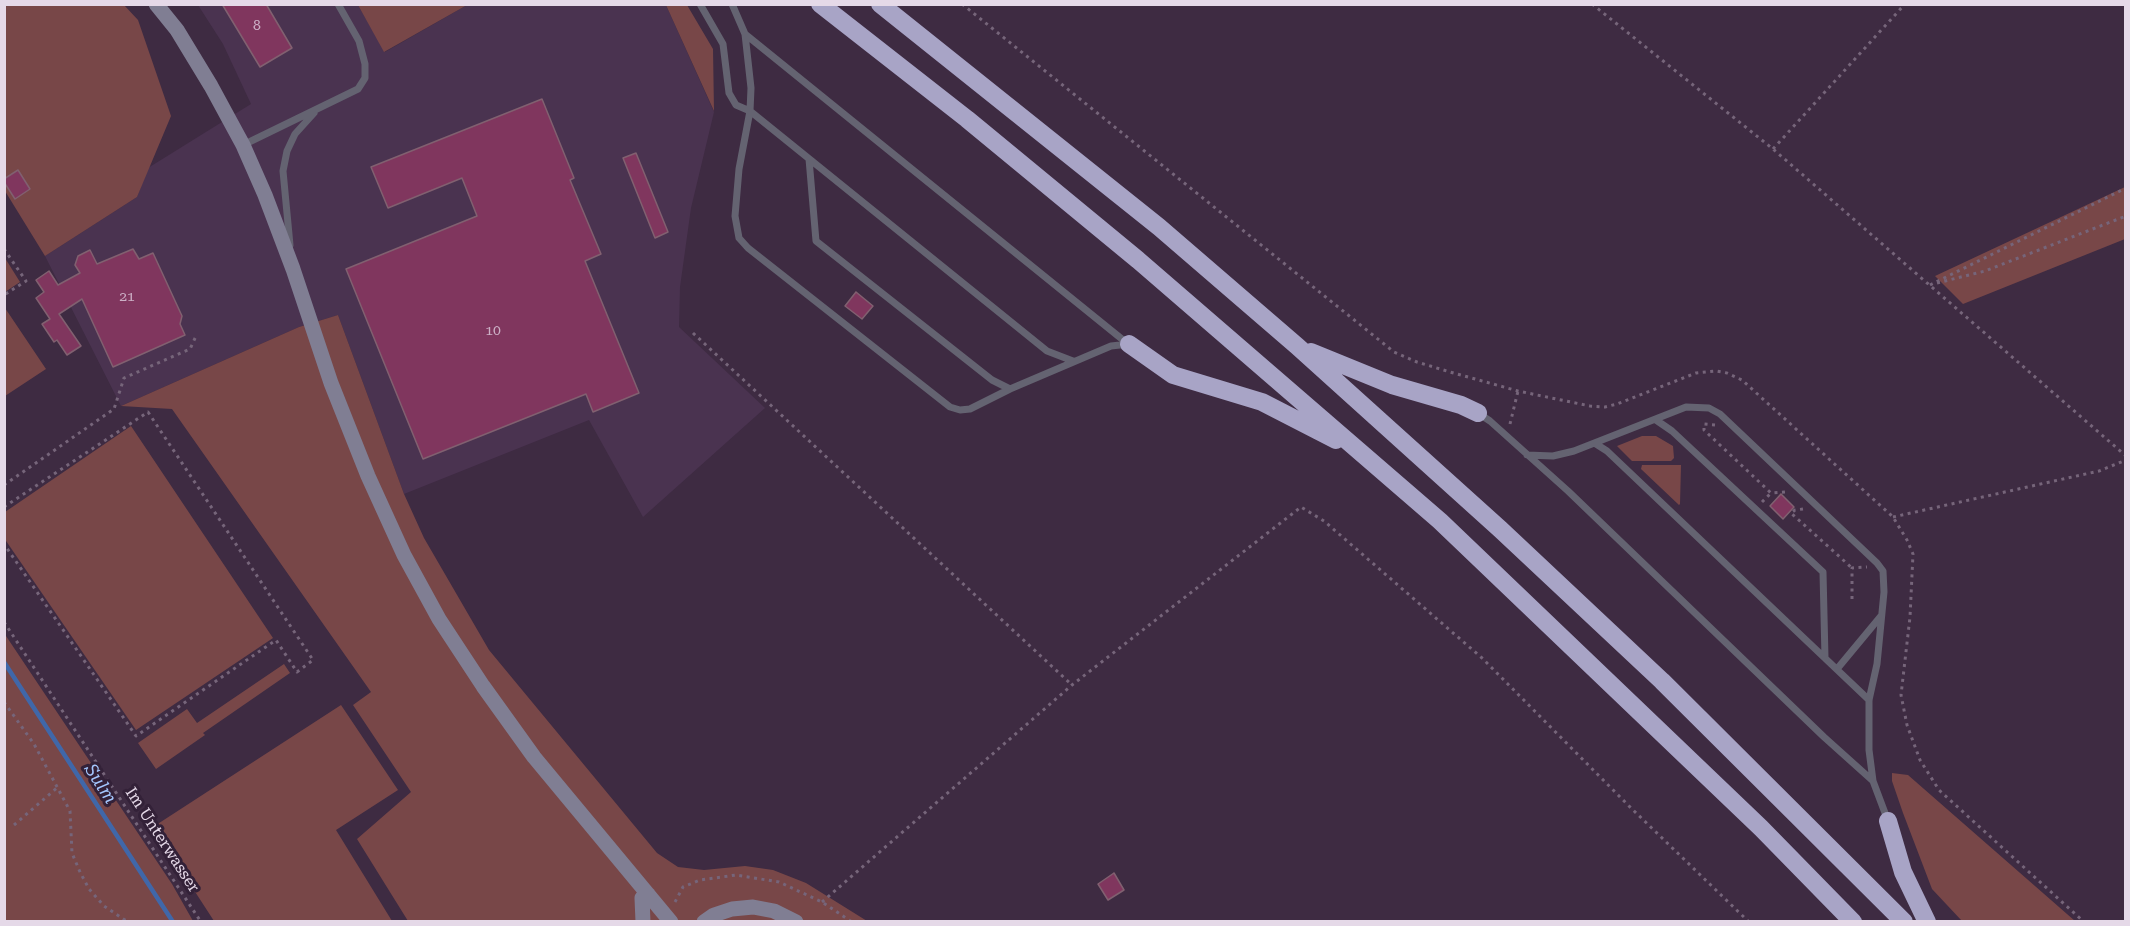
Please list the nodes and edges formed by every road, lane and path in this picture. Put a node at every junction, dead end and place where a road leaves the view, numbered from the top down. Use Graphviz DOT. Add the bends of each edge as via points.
graph roads {
  1 [pos="156,4"];
  2 [pos="338,4"];
  3 [pos="700,4"];
  4 [pos="732,4"];
  5 [pos="820,4"];
  6 [pos="880,4"];
  7 [pos="962,4"];
  8 [pos="1592,4"];
  9 [pos="1905,4"];
  10 [pos="745,34"];
  11 [pos="315,111"];
  12 [pos="750,111"];
  13 [pos="243,145"];
  14 [pos="1773,149"];
  15 [pos="809,159"];
  16 [pos="2126,188"];
  17 [pos="2126,216"];
  18 [pos="4,249"];
  19 [pos="293,269"];
  20 [pos="1930,285"];
  21 [pos="4,296"];
  22 [pos="693,333"];
  23 [pos="197,334"];
  24 [pos="1129,344"];
  25 [pos="1297,346"];
  26 [pos="1073,361"];
  27 [pos="1010,389"];
  28 [pos="1518,391"];
  29 [pos="1478,413"];
  30 [pos="1656,420"];
  31 [pos="1704,430"];
  32 [pos="1505,435"];
  33 [pos="1596,444"];
  34 [pos="1364,454"];
  35 [pos="1527,455"];
  36 [pos="2126,458"];
  37 [pos="4,485"];
  38 [pos="1791,498"];
  39 [pos="1798,504"];
  40 [pos="4,507"];
  41 [pos="1893,517"];
  42 [pos="4,544"];
  43 [pos="1879,566"];
  44 [pos="1852,568"];
  45 [pos="1852,599"];
  46 [pos="1881,616"];
  47 [pos="4,622"];
  48 [pos="1825,658"];
  49 [pos="1837,669"];
  50 [pos="1072,685"];
  51 [pos="1869,700"];
  52 [pos="4,702"];
  53 [pos="1873,781"];
  54 [pos="58,787"];
  55 [pos="1888,821"];
  56 [pos="14,825"];
  57 [pos="648,894"];
  58 [pos="822,902"];
  59 [pos="128,921"];
  60 [pos="201,921"];
  61 [pos="643,921"];
  62 [pos="671,921"];
  63 [pos="704,921"];
  64 [pos="796,921"];
  65 [pos="1749,921"];
  66 [pos="1852,921"];
  67 [pos="1904,921"];
  68 [pos="1927,921"];
  69 [pos="2084,921"];
  1 -- 13 [label="main road" via="212,86"];
  2 -- 11 [label="lane" via="358,41 365,78 358,89"];
  3 -- 12 [label="lane" via="723,45 729,93 736,105"];
  4 -- 10 [label="lane"];
  5 -- 34 [label="highway" via="967,118"];
  6 -- 25 [label="highway" via="1159,227"];
  7 -- 28 [label="path" via="1394,352"];
  8 -- 14 [label="path"];
  9 -- 14 [label="path"];
  10 -- 12 [label="lane"];
  10 -- 24 [label="lane"];
  11 -- 13 [label="lane"];
  11 -- 19 [label="lane" via="296,134 283,171"];
  12 -- 15 [label="lane"];
  12 -- 27 [label="lane" via="735,216 739,238 748,248 950,407 970,409"];
  13 -- 19 [label="main road"];
  14 -- 20 [label="path"];
  15 -- 26 [label="lane" via="1047,351"];
  15 -- 27 [label="lane" via="816,240 992,380"];
  16 -- 20 [label="path"];
  17 -- 20 [label="path" via="1985,271"];
  18 -- 21 [label="path" via="26,281"];
  19 -- 57 [label="main road" via="331,383 368,476 439,619 534,757"];
  20 -- 36 [label="path"];
  22 -- 50 [label="path"];
  23 -- 37 [label="path" via="190,349 124,378 114,410"];
  24 -- 26 [label="lane" via="1111,346"];
  24 -- 34 [label="highway" via="1173,375 1262,402"];
  25 -- 29 [label="highway" via="1392,385"];
  25 -- 67 [label="highway" via="1662,681"];
  26 -- 27 [label="lane"];
  28 -- 32 [label="path"];
  28 -- 41 [label="path" via="1605,407 1696,373 1727,373 1742,381"];
  29 -- 32 [label="lane"];
  30 -- 33 [label="lane"];
  30 -- 43 [label="lane" via="1686,407 1700,406 1720,414"];
  30 -- 48 [label="lane" via="1823,572"];
  31 -- 38 [label="path" via="1771,492 1785,492"];
  32 -- 35 [label="lane"];
  33 -- 35 [label="lane" via="1553,456"];
  33 -- 48 [label="lane"];
  34 -- 66 [label="highway" via="1440,521 1745,811"];
  35 -- 53 [label="lane"];
  36 -- 41 [label="path" via="2099,471"];
  39 -- 44 [label="path" via="1804,510 1791,513"];
  40 -- 42 [label="path" via="148,412 313,660 297,672 276,640 136,736"];
  41 -- 69 [label="path" via="1913,554 1901,695 1920,760 1939,790"];
  43 -- 44 [label="path"];
  43 -- 46 [label="lane" via="1884,578"];
  44 -- 45 [label="path"];
  46 -- 49 [label="lane"];
  46 -- 51 [label="lane"];
  47 -- 60 [label="path, Im Unterwasser"];
  48 -- 49 [label="lane"];
  49 -- 51 [label="lane"];
  50 -- 58 [label="path"];
  50 -- 65 [label="path" via="1301,507 1324,522 1482,658"];
  51 -- 53 [label="lane"];
  52 -- 54 [label="path"];
  53 -- 55 [label="lane"];
  54 -- 56 [label="path"];
  54 -- 59 [label="path" via="70,811 72,853 80,872 104,906"];
  55 -- 68 [label="highway" via="1904,872"];
  57 -- 61 [label="main road" via="642,898"];
  57 -- 62 [label="main road"];
  63 -- 64 [label="main road" via="732,909 753,908 774,910"];
}
